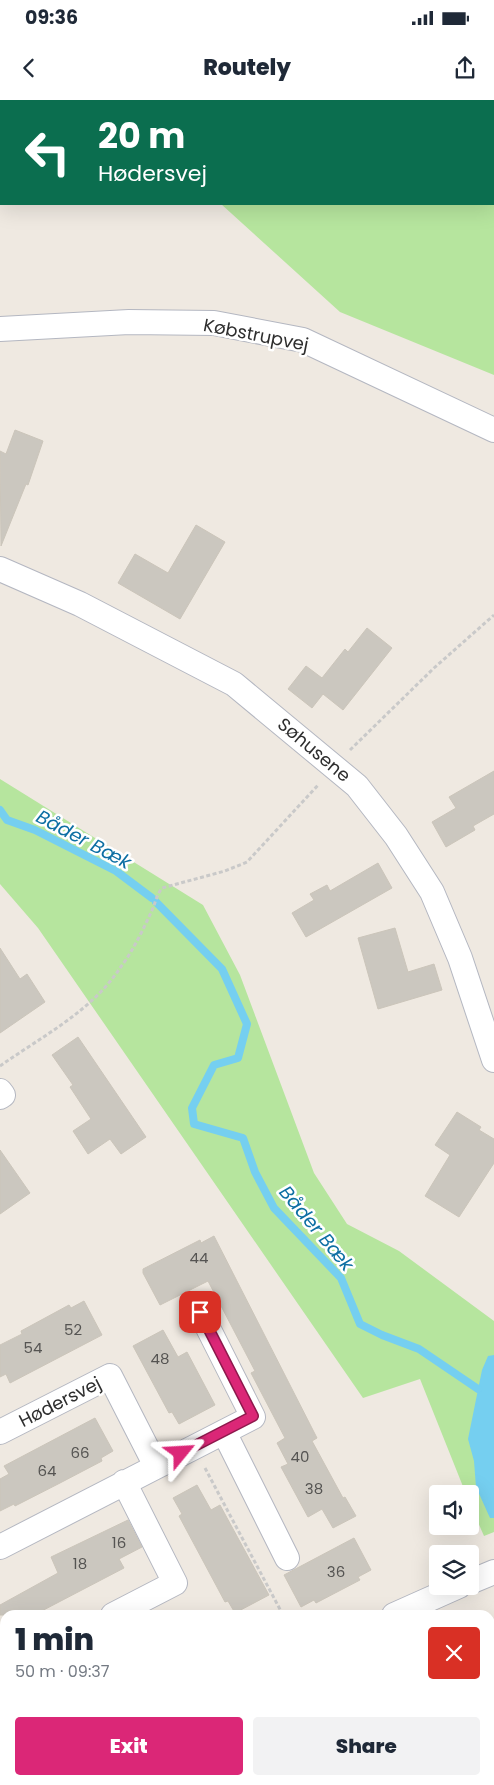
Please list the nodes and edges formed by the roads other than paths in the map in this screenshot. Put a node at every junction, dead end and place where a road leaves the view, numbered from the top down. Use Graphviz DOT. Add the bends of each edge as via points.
graph roads {
  1 [pos="0,329"];
  2 [pos="494,430"];
  3 [pos="0,569"];
  4 [pos="494,1060"];
  5 [pos="0,1091"];
  6 [pos="0,1097"];
  7 [pos="200,1312"];
  8 [pos="0,1432"];
  9 [pos="224,1432"];
  10 [pos="156,1466"];
  11 [pos="124,1482"];
  12 [pos="0,1547"];
  13 [pos="287,1558"];
  14 [pos="494,1572"];
  15 [pos="479,1578"];
  16 [pos="439,1595"];
  17 [pos="123,1610"];
  18 [pos="405,1610"];
  1 -- 2 [label="street, Købstrupvej" via="129,322 214,323 303,340"];
  3 -- 4 [label="street, Søhusene" via="80,604 234,684 357,786 396,836 432,892 460,958"];
  5 -- 6 [label="street" via="3,1095"];
  7 -- 9 [label="street" via="253,1416"];
  8 -- 10 [label="street, Hødersvej" via="110,1376"];
  9 -- 10 [label="street"];
  9 -- 13 [label="street"];
  10 -- 11 [label="street"];
  11 -- 12 [label="street"];
  11 -- 17 [label="street" via="175,1583"];
  14 -- 15 [label="street"];
  16 -- 18 [label="street"];
}
